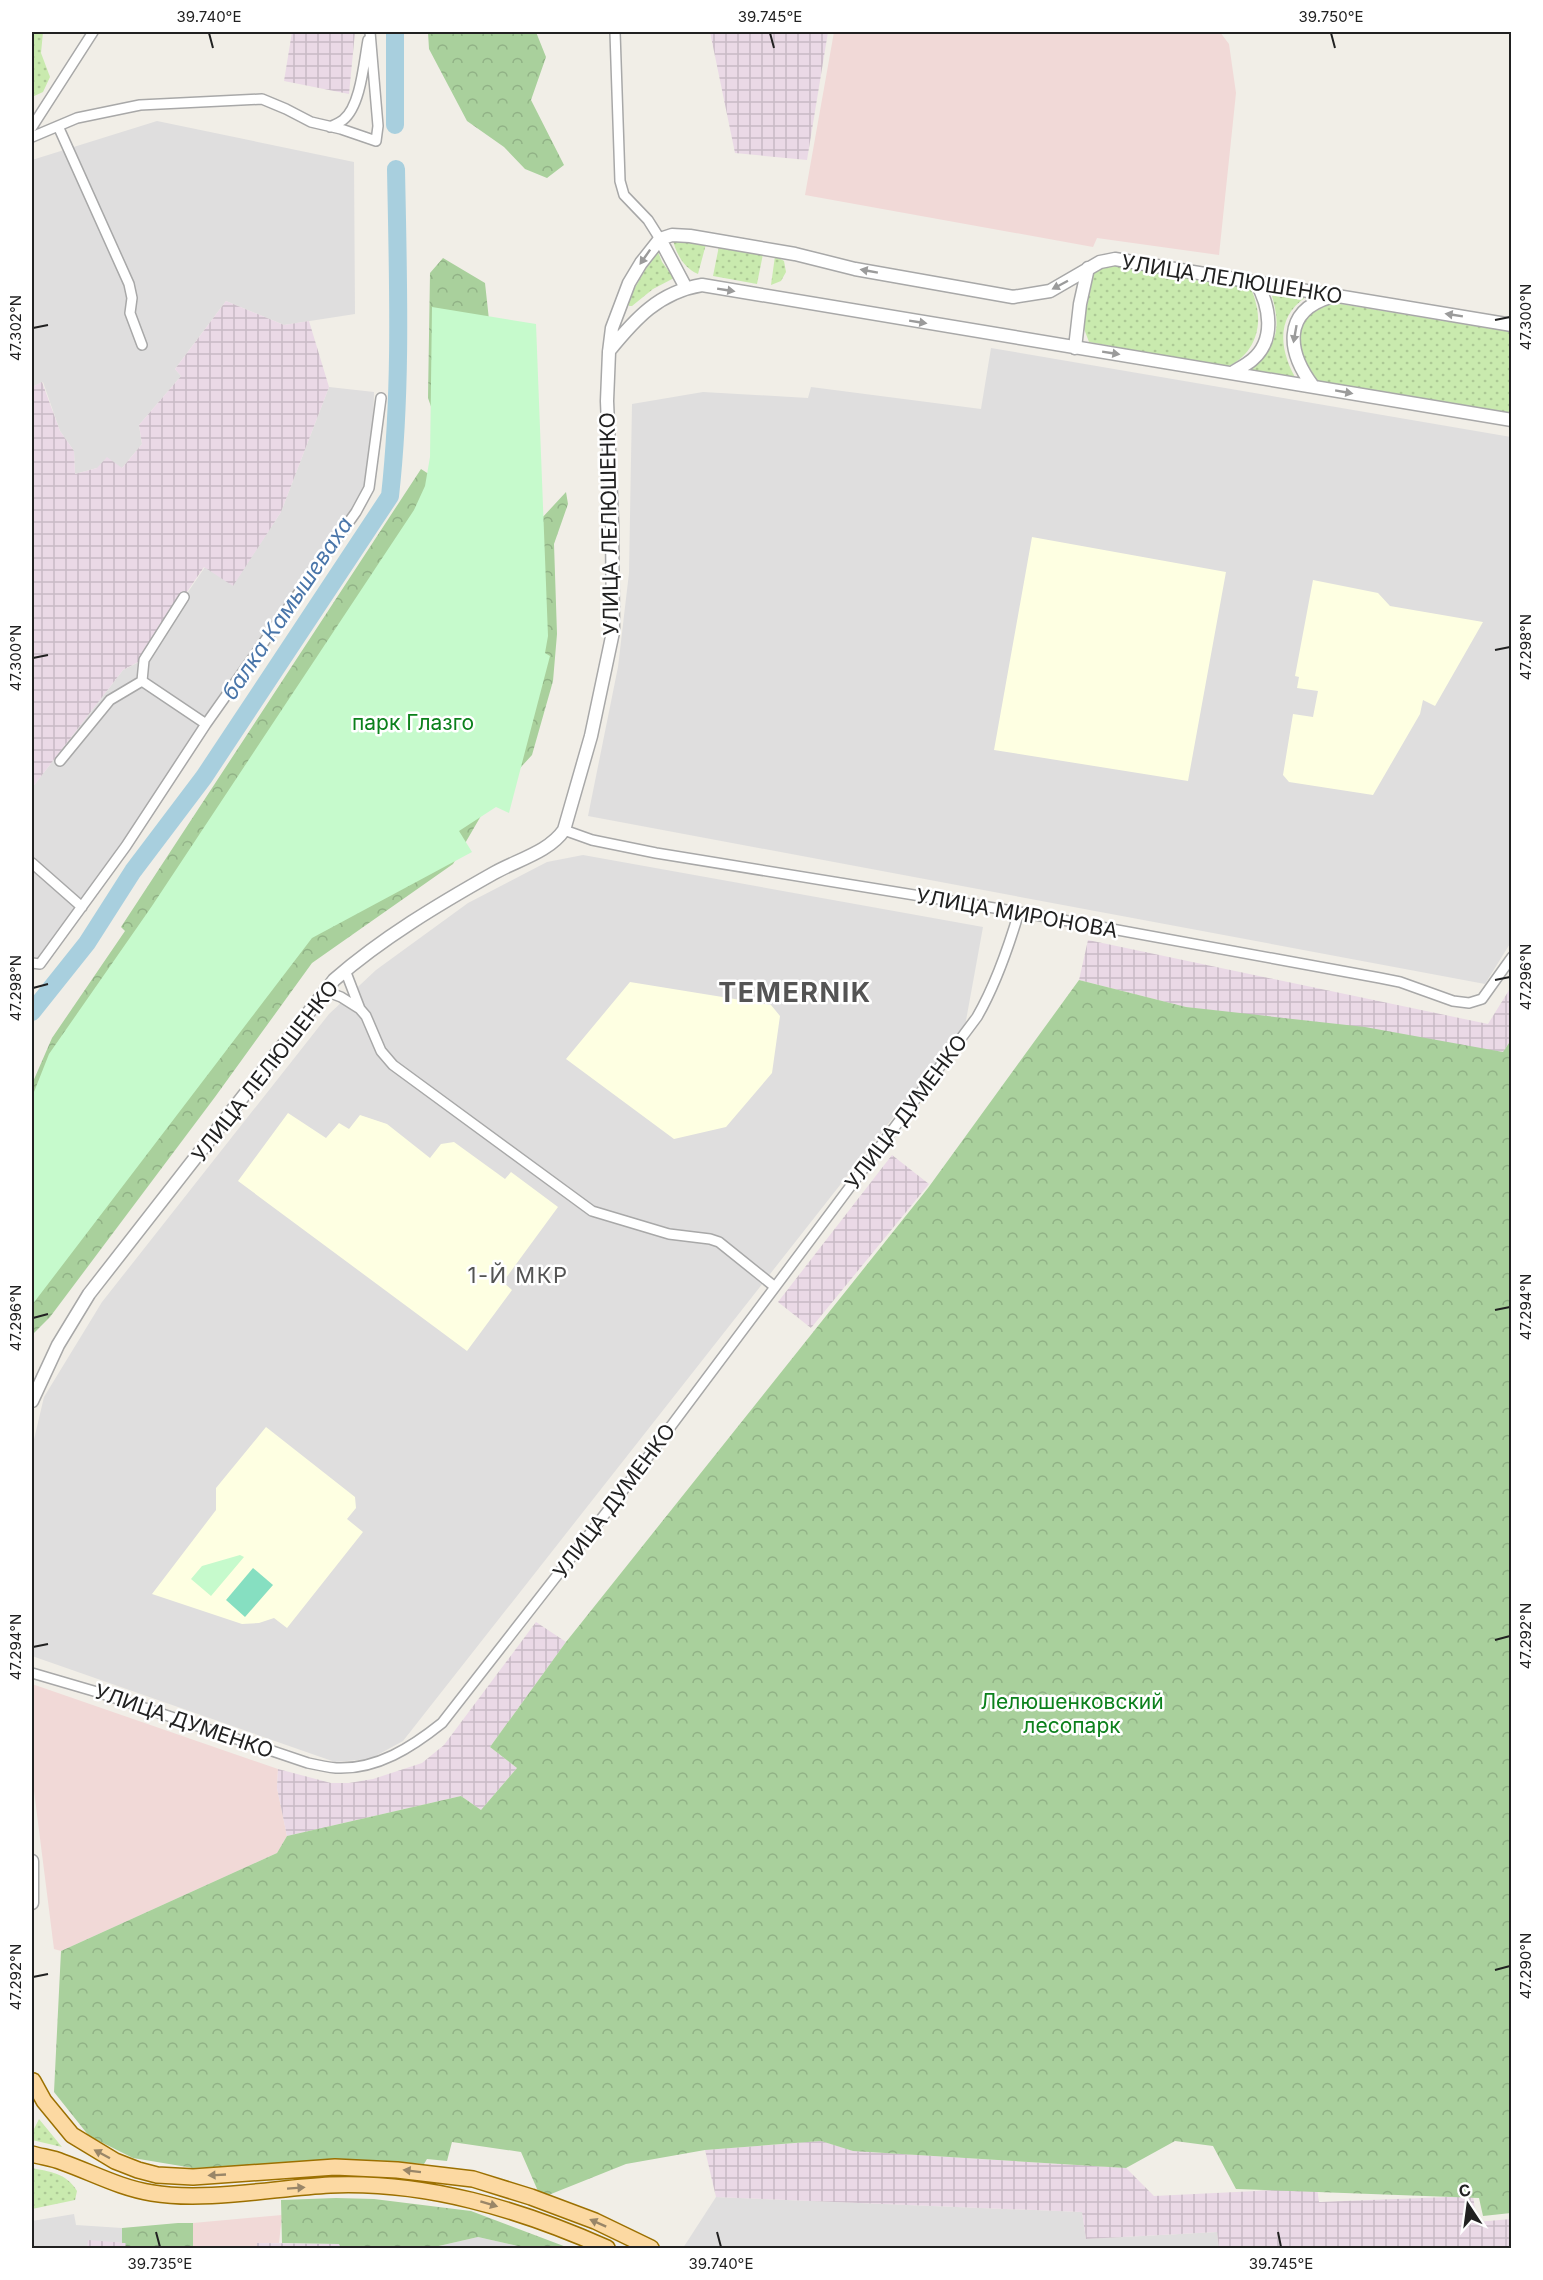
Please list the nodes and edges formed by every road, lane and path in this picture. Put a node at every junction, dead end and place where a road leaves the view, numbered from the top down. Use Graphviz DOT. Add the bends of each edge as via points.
graph roads {
  1 [pos="92,32"];
  2 [pos="370,32"];
  3 [pos="615,32"];
  4 [pos="58,126"];
  5 [pos="32,127"];
  6 [pos="330,127"];
  7 [pos="32,137"];
  8 [pos="660,239"];
  9 [pos="1088,268"];
  10 [pos="1257,282"];
  11 [pos="686,288"];
  12 [pos="1334,296"];
  13 [pos="1512,325"];
  14 [pos="142,345"];
  15 [pos="1075,348"];
  16 [pos="609,352"];
  17 [pos="1232,373"];
  18 [pos="1313,386"];
  19 [pos="381,398"];
  20 [pos="1512,420"];
  21 [pos="184,597"];
  22 [pos="142,681"];
  23 [pos="206,724"];
  24 [pos="60,761"];
  25 [pos="564,830"];
  26 [pos="32,863"];
  27 [pos="82,907"];
  28 [pos="1019,912"];
  29 [pos="1512,957"];
  30 [pos="32,963"];
  31 [pos="345,970"];
  32 [pos="325,991"];
  33 [pos="360,1009"];
  34 [pos="775,1287"];
  35 [pos="32,1401"];
  36 [pos="32,1673"];
  37 [pos="32,1861"];
  38 [pos="32,1903"];
  39 [pos="32,2078"];
  40 [pos="32,2105"];
  41 [pos="32,2154"];
  42 [pos="607,2248"];
  43 [pos="651,2248"];
  1 -- 5 [label="street"];
  2 -- 6 [label="street" via="351,109 344,119"];
  2 -- 6 [label="street" via="376,141"];
  3 -- 8 [label="street" via="620,181 624,195"];
  4 -- 6 [label="street" via="77,118 140,105 262,99"];
  4 -- 7 [label="street"];
  4 -- 14 [label="street" via="129,284 130,313"];
  9 -- 8 [label="street, УЛИЦА ЛЕЛЮШЕНКО, one-way" via="1050,291 1013,297 690,236"];
  8 -- 11 [label="street"];
  8 -- 16 [label="street, УЛИЦА ЛЕЛЮШЕНКО, one-way" via="629,283 612,328"];
  9 -- 10 [label="street, УЛИЦА ЛЕЛЮШЕНКО" via="1115,259"];
  9 -- 15 [label="street"];
  10 -- 12 [label="street, УЛИЦА ЛЕЛЮШЕНКО"];
  10 -- 17 [label="street" via="1267,304 1264,343 1252,360"];
  11 -- 15 [label="street, one-way" via="702,285"];
  11 -- 16 [label="street" via="635,319"];
  13 -- 12 [label="street, УЛИЦА ЛЕЛЮШЕНКО, one-way"];
  12 -- 18 [label="street, one-way" via="1309,306 1296,325 1295,356"];
  15 -- 17 [label="street, one-way"];
  16 -- 25 [label="street, УЛИЦА ЛЕЛЮШЕНКО" via="613,632 591,736"];
  17 -- 18 [label="street"];
  18 -- 20 [label="street, one-way"];
  19 -- 23 [label="street" via="369,488"];
  21 -- 22 [label="street" via="144,660"];
  22 -- 23 [label="street"];
  22 -- 24 [label="street" via="110,700"];
  23 -- 27 [label="street"];
  25 -- 28 [label="street, УЛИЦА МИРОНОВА" via="656,853"];
  25 -- 31 [label="street, УЛИЦА ЛЕЛЮШЕНКО" via="556,841 456,896 372,948"];
  26 -- 27 [label="street"];
  27 -- 30 [label="street" via="40,964"];
  28 -- 29 [label="street, УЛИЦА МИРОНОВА" via="1400,982 1468,1003 1482,999"];
  28 -- 34 [label="street, УЛИЦА ДУМЕНКО" via="1004,961 977,1017"];
  31 -- 32 [label="street, УЛИЦА ЛЕЛЮШЕНКО"];
  31 -- 33 [label="street"];
  32 -- 33 [label="street"];
  32 -- 35 [label="street, УЛИЦА ЛЕЛЮШЕНКО" via="89,1294 58,1345"];
  33 -- 34 [label="street" via="381,1051 393,1065 592,1211 669,1234 719,1242"];
  34 -- 36 [label="street, УЛИЦА ДУМЕНКО" via="442,1723 414,1746 378,1762 337,1768 308,1763"];
  37 -- 38 [label="street"];
  39 -- 40 [label="main road"];
  43 -- 39 [label="main road, one-way" via="595,2221 473,2179 335,2167 193,2177 138,2170 72,2135 44,2101"];
  41 -- 42 [label="main road, one-way" via="154,2194 190,2196 342,2186 393,2187 471,2199 522,2214"];
}
